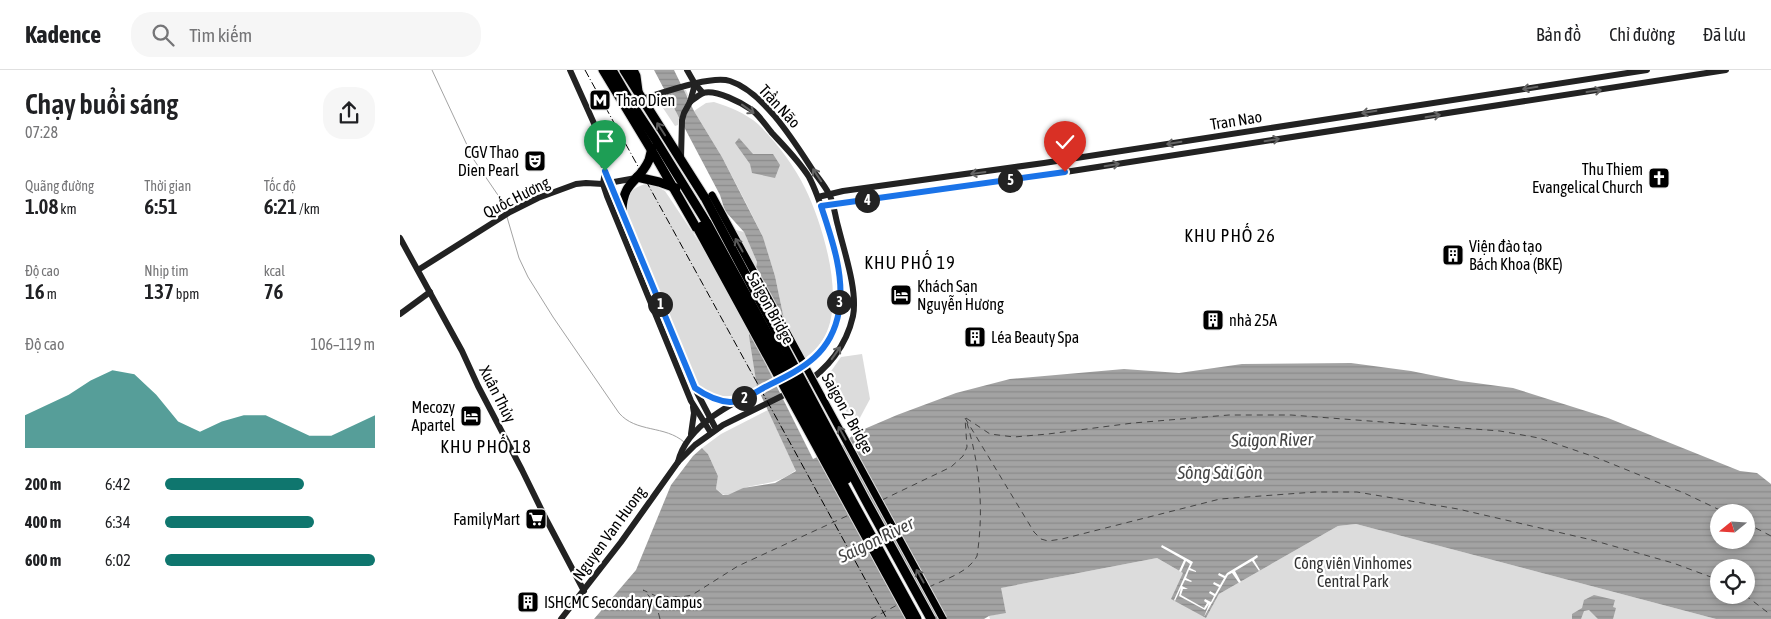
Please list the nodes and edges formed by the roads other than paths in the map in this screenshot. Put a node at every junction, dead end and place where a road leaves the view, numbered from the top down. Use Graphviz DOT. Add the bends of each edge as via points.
graph roads {
  1 [pos="570,70"];
  2 [pos="603,70"];
  3 [pos="612,70"];
  4 [pos="624,70"];
  5 [pos="633,70"];
  6 [pos="687,70"];
  7 [pos="1647,70"];
  8 [pos="1726,70"];
  9 [pos="694,84"];
  10 [pos="703,93"];
  11 [pos="1501,93"];
  12 [pos="640,96"];
  13 [pos="690,102"];
  14 [pos="1503,105"];
  15 [pos="1351,115"];
  16 [pos="1353,128"];
  17 [pos="655,139"];
  18 [pos="1193,140"];
  19 [pos="651,150"];
  20 [pos="1195,152"];
  21 [pos="681,158"];
  22 [pos="605,171"];
  23 [pos="637,177"];
  24 [pos="611,182"];
  25 [pos="603,184"];
  26 [pos="677,188"];
  27 [pos="829,194"];
  28 [pos="708,196"];
  29 [pos="818,197"];
  30 [pos="832,204"];
  31 [pos="821,206"];
  32 [pos="622,211"];
  33 [pos="702,226"];
  34 [pos="400,238"];
  35 [pos="418,270"];
  36 [pos="430,292"];
  37 [pos="400,314"];
  38 [pos="695,388"];
  39 [pos="691,401"];
  40 [pos="735,401"];
  41 [pos="707,421"];
  42 [pos="714,431"];
  43 [pos="692,442"];
  44 [pos="584,591"];
  45 [pos="561,619"];
  46 [pos="910,619"];
  47 [pos="917,619"];
  48 [pos="924,619"];
  49 [pos="930,619"];
  50 [pos="943,619"];
  1 -- 22 [label="main road" via="602,139"];
  2 -- 19 [label="highway"];
  3 -- 17 [label="highway"];
  4 -- 12 [label="highway"];
  5 -- 12 [label="highway"];
  6 -- 9 [label="main road"];
  7 -- 11 [label="main road, Tran Nao, one-way"];
  14 -- 8 [label="main road, Tran Nao, one-way"];
  9 -- 10 [label="main road"];
  9 -- 12 [label="main road, Trần Não"];
  9 -- 13 [label="main road"];
  27 -- 9 [label="main road, Trần Não, one-way" via="788,133 744,87 718,80"];
  10 -- 13 [label="main road"];
  10 -- 29 [label="main road, Trần Não, one-way" via="728,97 753,111 802,166"];
  11 -- 14 [label="main road"];
  11 -- 15 [label="main road, Tran Nao, one-way"];
  21 -- 12 [label="highway, one-way"];
  13 -- 21 [label="main road" via="681,125"];
  16 -- 14 [label="main road, Tran Nao, one-way"];
  15 -- 16 [label="main road"];
  15 -- 18 [label="main road, Tran Nao"];
  20 -- 16 [label="main road, Tran Nao, one-way"];
  17 -- 19 [label="highway"];
  17 -- 26 [label="highway" via="656,150"];
  17 -- 33 [label="highway"];
  18 -- 20 [label="main road"];
  18 -- 27 [label="main road, Tran Nao, one-way"];
  19 -- 23 [label="highway" via="649,160"];
  19 -- 26 [label="highway"];
  30 -- 20 [label="main road, Tran Nao, one-way"];
  21 -- 28 [label="highway"];
  22 -- 24 [label="main road"];
  22 -- 25 [label="main road"];
  23 -- 24 [label="main road, Quốc Hương"];
  23 -- 26 [label="highway"];
  23 -- 32 [label="highway" via="624,193"];
  24 -- 25 [label="main road, Quốc Hương"];
  24 -- 32 [label="main road"];
  25 -- 35 [label="main road, Quốc Hương" via="576,184 538,198"];
  25 -- 39 [label="main road"];
  26 -- 33 [label="highway"];
  27 -- 29 [label="main road"];
  27 -- 30 [label="main road, Trần Não"];
  28 -- 49 [label="highway, Saigon 2 Bridge, bridge"];
  50 -- 28 [label="main road, Saigon 2 Bridge, one-way, bridge"];
  29 -- 31 [label="main road, Trần Não"];
  30 -- 31 [label="main road"];
  42 -- 30 [label="main road, Trần Não, one-way, bridge" via="795,390 816,376 839,351 853,314 853,296"];
  31 -- 40 [label="main road, Trần Não, bridge" via="840,279 835,326 826,344 808,364"];
  32 -- 38 [label="main road"];
  33 -- 46 [label="main road, Saigon Bridge, bridge"];
  33 -- 47 [label="highway, Saigon Bridge, bridge"];
  33 -- 48 [label="highway, Saigon Bridge, bridge"];
  34 -- 35 [label="main road, Xuân Thủy"];
  35 -- 36 [label="main road, Xuân Thủy"];
  36 -- 37 [label="main road"];
  36 -- 44 [label="main road, Xuân Thủy"];
  38 -- 40 [label="main road" via="710,398"];
  38 -- 41 [label="main road"];
  39 -- 41 [label="main road"];
  39 -- 43 [label="main road" via="694,414"];
  40 -- 41 [label="main road"];
  41 -- 42 [label="main road"];
  41 -- 43 [label="main road, Nguyen Van Huong"];
  42 -- 43 [label="main road, Nguyen Van Huong"];
  43 -- 44 [label="main road, Nguyen Van Huong"];
  44 -- 45 [label="main road, Nguyen Van Huong"];
}
